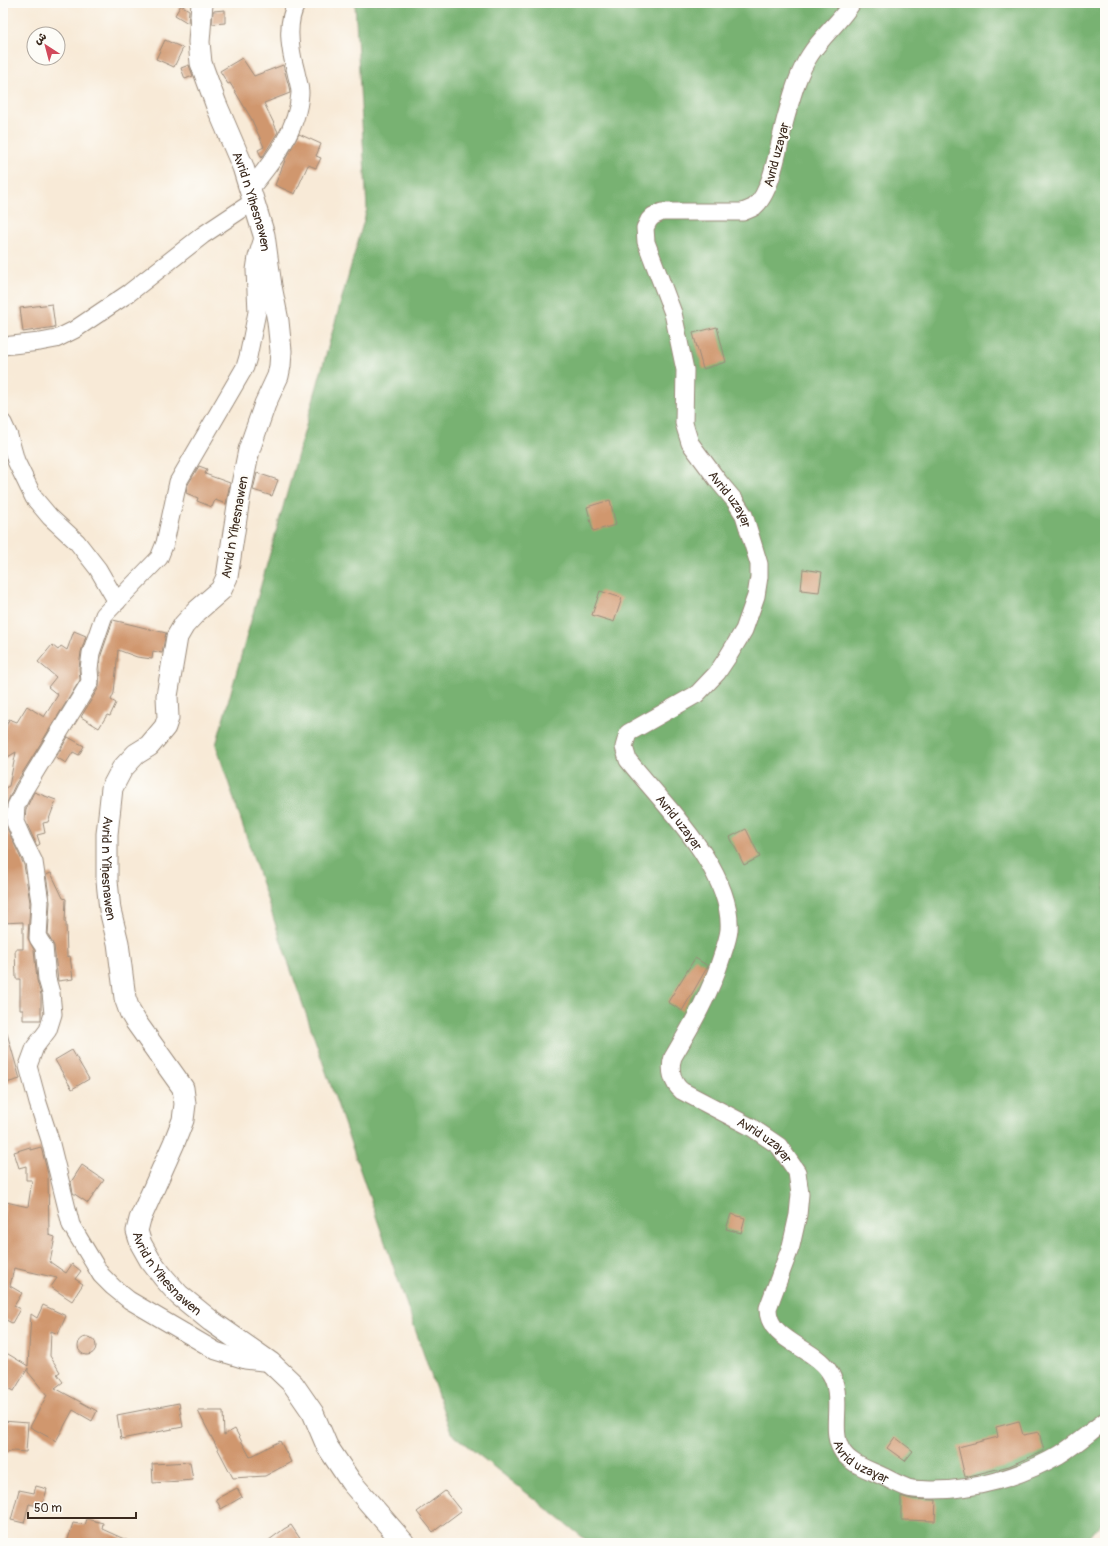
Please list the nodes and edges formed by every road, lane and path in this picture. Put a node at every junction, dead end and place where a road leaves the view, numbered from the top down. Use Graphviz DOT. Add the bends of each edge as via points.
graph roads {
  1 [pos="202,3"];
  2 [pos="298,3"];
  3 [pos="852,3"];
  4 [pos="252,195"];
  5 [pos="264,235"];
  6 [pos="3,346"];
  7 [pos="3,423"];
  8 [pos="117,602"];
  9 [pos="271,1363"];
  10 [pos="1105,1421"];
  11 [pos="404,1543"];
  1 -- 4 [label="street, Avrid n Yiḥesnawen" via="199,42 201,64"];
  2 -- 4 [label="street" via="290,27 290,50 300,90 298,110 288,135"];
  3 -- 10 [label="street, Avrid uzaɣaṛ" via="844,16 810,54 799,75 783,125 768,188 754,208 743,212 662,212 653,216 645,228 646,242 675,320 685,370 684,422 690,443 744,515 759,564 756,596 744,630 728,658 697,694 628,733 624,747 628,760 693,836 709,863 728,909 729,929 716,977 673,1057 672,1076 682,1091 751,1127 779,1146 797,1172 800,1194 798,1215 791,1246 768,1308 769,1321 783,1336 819,1361 833,1377 836,1387 837,1437 840,1448 855,1463 908,1488 962,1488 1004,1479 1031,1469 1059,1454"];
  4 -- 5 [label="street, Avrid n Yiḥesnawen"];
  4 -- 6 [label="street" via="129,293 74,330 56,339"];
  5 -- 8 [label="street" via="255,270 257,312 245,367 178,482 165,543 159,558"];
  5 -- 9 [label="street, Avrid n Yiḥesnawen" via="281,351 278,376 249,450 227,577 221,590 184,625 177,637 167,696 168,718 165,727 149,746 136,754 122,769 112,788 107,834 107,881 125,998 136,1022 182,1088 185,1104 183,1120 174,1143 140,1219 137,1231 141,1244 150,1260 179,1295"];
  7 -- 8 [label="street" via="16,461 34,498 77,542 98,569"];
  8 -- 9 [label="street" via="104,615 95,640 88,669 90,682 16,806 15,822 34,862 40,902 38,938 44,947 53,1014 48,1030 35,1047 28,1066 71,1225 101,1274 113,1288 129,1300 216,1350 245,1360"];
  9 -- 11 [label="street, Avrid n Yiḥesnawen" via="293,1384 309,1407 327,1446 351,1482"];
}
